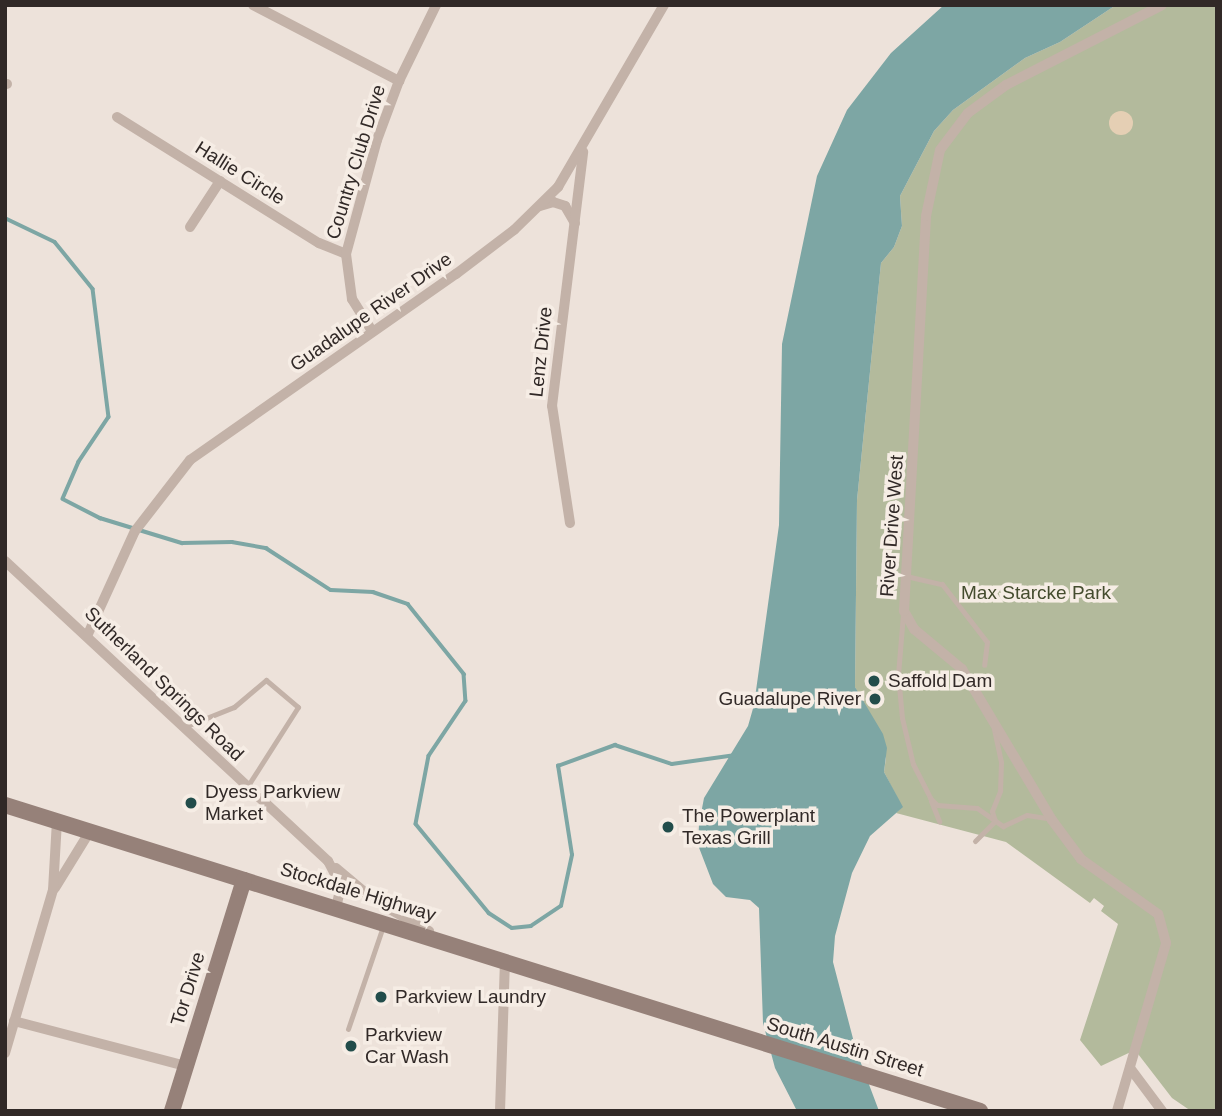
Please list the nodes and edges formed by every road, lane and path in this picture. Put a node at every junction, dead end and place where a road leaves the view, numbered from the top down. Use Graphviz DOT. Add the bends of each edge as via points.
graph roads {
  1 [pos="253,5"];
  2 [pos="436,5"];
  3 [pos="664,5"];
  4 [pos="1162,5"];
  5 [pos="399,81"];
  6 [pos="117,117"];
  7 [pos="584,149"];
  8 [pos="220,181"];
  9 [pos="540,206"];
  10 [pos="576,226"];
  11 [pos="190,227"];
  12 [pos="346,254"];
  13 [pos="372,331"];
  14 [pos="570,523"];
  15 [pos="5,561"];
  16 [pos="906,576"];
  17 [pos="904,611"];
  18 [pos="88,634"];
  19 [pos="984,665"];
  20 [pos="990,712"];
  21 [pos="183,728"];
  22 [pos="247,787"];
  23 [pos="930,798"];
  24 [pos="5,805"];
  25 [pos="948,806"];
  26 [pos="1052,820"];
  27 [pos="57,821"];
  28 [pos="996,821"];
  29 [pos="90,831"];
  30 [pos="975,841"];
  31 [pos="328,861"];
  32 [pos="244,880"];
  33 [pos="53,890"];
  34 [pos="336,908"];
  35 [pos="384,923"];
  36 [pos="457,945"];
  37 [pos="505,960"];
  38 [pos="14,1021"];
  39 [pos="697,1023"];
  40 [pos="348,1029"];
  41 [pos="5,1053"];
  42 [pos="186,1066"];
  43 [pos="1130,1068"];
  44 [pos="173,1111"];
  45 [pos="500,1111"];
  46 [pos="980,1111"];
  47 [pos="1117,1111"];
  48 [pos="1162,1111"];
  1 -- 5 [label="street"];
  2 -- 5 [label="street, Country Club Drive"];
  3 -- 7 [label="street, Guadalupe River Drive"];
  4 -- 16 [label="street, River Drive West" via="1006,85 968,113 940,150 926,216"];
  5 -- 12 [label="street, Country Club Drive" via="376,140"];
  6 -- 8 [label="street, Hallie Circle"];
  7 -- 9 [label="street, Guadalupe River Drive"];
  7 -- 10 [label="street, Lenz Drive"];
  8 -- 11 [label="street"];
  8 -- 12 [label="street, Hallie Circle" via="319,243"];
  9 -- 10 [label="street" via="565,205"];
  9 -- 13 [label="street, Guadalupe River Drive" via="456,274"];
  10 -- 14 [label="street, Lenz Drive" via="552,406"];
  12 -- 13 [label="street, Country Club Drive" via="352,299"];
  13 -- 18 [label="street, Guadalupe River Drive" via="190,460 168,483 123,555"];
  15 -- 18 [label="street, Sutherland Springs Road"];
  16 -- 17 [label="street, River Drive West"];
  16 -- 19 [label="lane" via="942,584 987,642"];
  17 -- 20 [label="street, River Drive West" via="914,629 962,669"];
  17 -- 23 [label="lane" via="898,674 902,719 913,764"];
  18 -- 21 [label="street, Sutherland Springs Road"];
  20 -- 26 [label="street, River Drive West"];
  20 -- 28 [label="lane" via="1001,761 1000,790 992,811"];
  21 -- 22 [label="street, Sutherland Springs Road"];
  21 -- 22 [label="lane" via="234,707 266,680 298,708"];
  22 -- 31 [label="street, Sutherland Springs Road"];
  23 -- 25 [label="lane" via="936,805"];
  23 -- 25 [label="lane" via="939,821"];
  24 -- 27 [label="main road, Stockdale Highway"];
  25 -- 28 [label="lane" via="964,804"];
  26 -- 28 [label="lane" via="1027,815 1003,826"];
  26 -- 43 [label="street, River Drive West" via="1081,859 1158,914 1166,943"];
  27 -- 29 [label="main road, Stockdale Highway"];
  27 -- 33 [label="street"];
  28 -- 30 [label="lane"];
  29 -- 32 [label="main road, Stockdale Highway"];
  29 -- 33 [label="street"];
  31 -- 34 [label="street, Sutherland Springs Road" via="341,885"];
  31 -- 36 [label="street, Sutherland Springs Road" via="386,908"];
  32 -- 34 [label="main road, Stockdale Highway"];
  32 -- 42 [label="main road, Tor Drive"];
  33 -- 38 [label="street"];
  34 -- 35 [label="main road, Stockdale Highway"];
  35 -- 36 [label="main road, Stockdale Highway"];
  35 -- 40 [label="lane"];
  36 -- 37 [label="main road, Stockdale Highway"];
  37 -- 39 [label="main road, Stockdale Highway"];
  37 -- 45 [label="street"];
  38 -- 41 [label="street"];
  38 -- 42 [label="street"];
  39 -- 46 [label="main road, South Austin Street"];
  42 -- 44 [label="main road, Tor Drive"];
  43 -- 47 [label="street, River Drive West"];
  43 -- 48 [label="street"];
}
